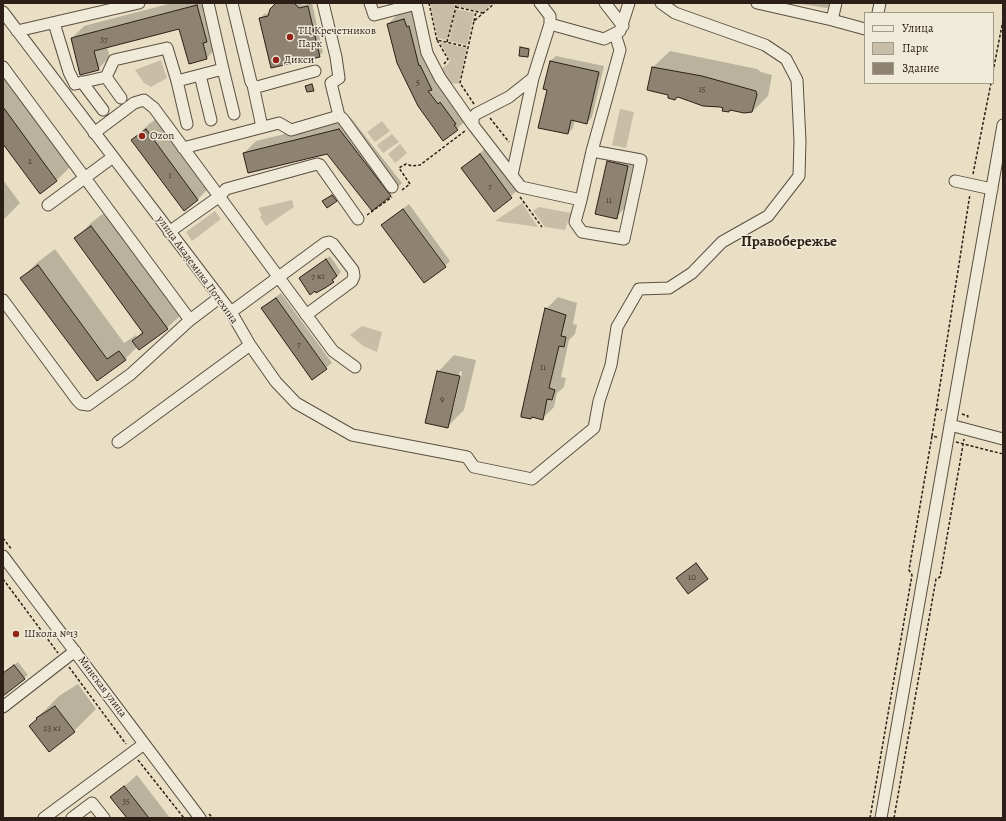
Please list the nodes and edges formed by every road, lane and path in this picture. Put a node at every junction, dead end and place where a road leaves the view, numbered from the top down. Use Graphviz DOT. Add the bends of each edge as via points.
graph roads {
  1 [pos="139,3"];
  2 [pos="208,3"];
  3 [pos="232,3"];
  4 [pos="323,3"];
  5 [pos="370,3"];
  6 [pos="429,3"];
  7 [pos="455,3"];
  8 [pos="495,3"];
  9 [pos="540,3"];
  10 [pos="604,3"];
  11 [pos="629,3"];
  12 [pos="661,3"];
  13 [pos="759,3"];
  14 [pos="836,3"];
  15 [pos="416,4"];
  16 [pos="777,5"];
  17 [pos="456,7"];
  18 [pos="3,12"];
  19 [pos="476,12"];
  20 [pos="484,13"];
  21 [pos="832,20"];
  22 [pos="1003,20"];
  23 [pos="474,21"];
  24 [pos="54,23"];
  25 [pos="550,24"];
  26 [pos="864,29"];
  27 [pos="619,30"];
  28 [pos="17,31"];
  29 [pos="437,40"];
  30 [pos="447,42"];
  31 [pos="468,47"];
  32 [pos="3,67"];
  33 [pos="994,67"];
  34 [pos="223,69"];
  35 [pos="435,70"];
  36 [pos="315,71"];
  37 [pos="200,75"];
  38 [pos="106,77"];
  39 [pos="533,78"];
  40 [pos="177,81"];
  41 [pos="82,82"];
  42 [pos="991,84"];
  43 [pos="253,85"];
  44 [pos="122,98"];
  45 [pos="103,110"];
  46 [pos="481,111"];
  47 [pos="234,114"];
  48 [pos="339,116"];
  49 [pos="211,120"];
  50 [pos="187,124"];
  51 [pos="473,125"];
  52 [pos="1003,125"];
  53 [pos="262,127"];
  54 [pos="94,133"];
  55 [pos="183,148"];
  56 [pos="592,151"];
  57 [pos="517,152"];
  58 [pos="113,157"];
  59 [pos="512,175"];
  60 [pos="85,178"];
  61 [pos="955,182"];
  62 [pos="971,185"];
  63 [pos="392,187"];
  64 [pos="992,189"];
  65 [pos="220,196"];
  66 [pos="581,200"];
  67 [pos="48,205"];
  68 [pos="362,217"];
  69 [pos="169,232"];
  70 [pos="278,277"];
  71 [pos="219,298"];
  72 [pos="3,300"];
  73 [pos="231,312"];
  74 [pos="306,315"];
  75 [pos="190,320"];
  76 [pos="250,345"];
  77 [pos="355,367"];
  78 [pos="936,409"];
  79 [pos="952,412"];
  80 [pos="950,425"];
  81 [pos="966,429"];
  82 [pos="932,436"];
  83 [pos="1003,439"];
  84 [pos="947,440"];
  85 [pos="118,442"];
  86 [pos="964,444"];
  87 [pos="1003,454"];
  88 [pos="3,556"];
  89 [pos="3,579"];
  90 [pos="76,651"];
  91 [pos="64,661"];
  92 [pos="3,707"];
  93 [pos="144,744"];
  94 [pos="132,752"];
  95 [pos="83,789"];
  96 [pos="92,803"];
  97 [pos="44,818"];
  98 [pos="72,818"];
  99 [pos="104,818"];
  100 [pos="184,818"];
  101 [pos="200,818"];
  102 [pos="870,818"];
  103 [pos="881,818"];
  104 [pos="894,818"];
  1 -- 24 [label="street"];
  2 -- 34 [label="street"];
  3 -- 43 [label="street"];
  4 -- 48 [label="street" via="339,78 331,83"];
  5 -- 15 [label="street" via="374,15"];
  6 -- 29 [label="path"];
  7 -- 17 [label="path"];
  8 -- 20 [label="path"];
  9 -- 25 [label="street" via="550,16"];
  10 -- 27 [label="street"];
  11 -- 27 [label="street"];
  12 -- 76 [label="street, улица Академика Потехина" via="675,13 765,46 786,59 797,80 799,176 768,216 722,242 692,273 668,288 639,289 617,327 611,365 599,401 594,428 573,447 532,479 474,467 467,456 352,435 296,403 276,382"];
  13 -- 16 [label="street"];
  14 -- 21 [label="street"];
  15 -- 35 [label="street" via="427,53"];
  16 -- 21 [label="street"];
  17 -- 19 [label="path"];
  17 -- 30 [label="path"];
  18 -- 28 [label="street, улица Академика Потехина"];
  19 -- 20 [label="path"];
  19 -- 23 [label="path"];
  20 -- 23 [label="path"];
  21 -- 26 [label="street"];
  22 -- 33 [label="path"];
  23 -- 31 [label="path"];
  24 -- 28 [label="street"];
  24 -- 41 [label="street" via="69,72 76,84"];
  25 -- 27 [label="street" via="604,39"];
  25 -- 39 [label="street"];
  27 -- 56 [label="street" via="620,50"];
  28 -- 54 [label="street, улица Академика Потехина"];
  29 -- 30 [label="path"];
  29 -- 35 [label="path" via="448,60"];
  30 -- 31 [label="path"];
  31 -- 46 [label="path" via="460,85"];
  32 -- 60 [label="street"];
  34 -- 37 [label="street"];
  34 -- 47 [label="street"];
  35 -- 51 [label="street"];
  36 -- 43 [label="street" via="256,87"];
  37 -- 40 [label="street"];
  37 -- 49 [label="street"];
  38 -- 40 [label="street" via="114,60 167,48"];
  38 -- 41 [label="street"];
  38 -- 44 [label="street"];
  39 -- 46 [label="street" via="509,97"];
  39 -- 57 [label="street"];
  40 -- 50 [label="street"];
  41 -- 45 [label="street"];
  42 -- 62 [label="path"];
  43 -- 53 [label="street"];
  46 -- 51 [label="street" via="473,118"];
  46 -- 57 [label="path" via="490,118"];
  48 -- 53 [label="street" via="291,130 279,123"];
  48 -- 63 [label="street"];
  51 -- 59 [label="street"];
  51 -- 68 [label="path" via="420,165 406,164 399,168 410,184"];
  52 -- 64 [label="street"];
  53 -- 55 [label="street"];
  54 -- 55 [label="street" via="134,103 144,100 154,108"];
  54 -- 58 [label="street, улица Академика Потехина"];
  55 -- 65 [label="street"];
  56 -- 66 [label="street"];
  56 -- 66 [label="street" via="641,160 624,239 582,232 575,222"];
  57 -- 59 [label="street"];
  58 -- 60 [label="street"];
  58 -- 69 [label="street, улица Академика Потехина"];
  59 -- 66 [label="street" via="521,187"];
  60 -- 67 [label="street"];
  60 -- 75 [label="street"];
  61 -- 62 [label="street"];
  62 -- 64 [label="street"];
  62 -- 78 [label="path"];
  64 -- 79 [label="street"];
  65 -- 68 [label="street" via="226,189 317,164"];
  65 -- 69 [label="street"];
  65 -- 70 [label="street"];
  69 -- 71 [label="street, улица Академика Потехина"];
  70 -- 73 [label="street"];
  70 -- 74 [label="street"];
  70 -- 74 [label="street" via="329,242 353,270 352,281"];
  71 -- 73 [label="street, улица Академика Потехина"];
  71 -- 75 [label="street"];
  72 -- 75 [label="street" via="77,400 88,405 131,374"];
  73 -- 76 [label="street, улица Академика Потехина"];
  74 -- 77 [label="street" via="333,351"];
  76 -- 85 [label="street"];
  78 -- 79 [label="path"];
  78 -- 82 [label="path"];
  79 -- 80 [label="street"];
  79 -- 81 [label="path" via="968,416"];
  80 -- 81 [label="street"];
  80 -- 84 [label="street"];
  81 -- 83 [label="street"];
  81 -- 86 [label="path"];
  82 -- 84 [label="path"];
  82 -- 102 [label="path" via="909,570 912,575"];
  84 -- 86 [label="path"];
  84 -- 103 [label="street"];
  86 -- 87 [label="path"];
  86 -- 104 [label="path" via="940,577 936,578"];
  88 -- 90 [label="street, Минская улица"];
  89 -- 91 [label="path"];
  90 -- 91 [label="street"];
  90 -- 93 [label="street, Минская улица"];
  91 -- 92 [label="street"];
  91 -- 94 [label="path"];
  93 -- 94 [label="street"];
  93 -- 101 [label="street, Минская улица"];
  94 -- 95 [label="street"];
  94 -- 100 [label="path"];
  95 -- 96 [label="street"];
  95 -- 97 [label="street"];
  96 -- 98 [label="street"];
  96 -- 99 [label="street"];
}
